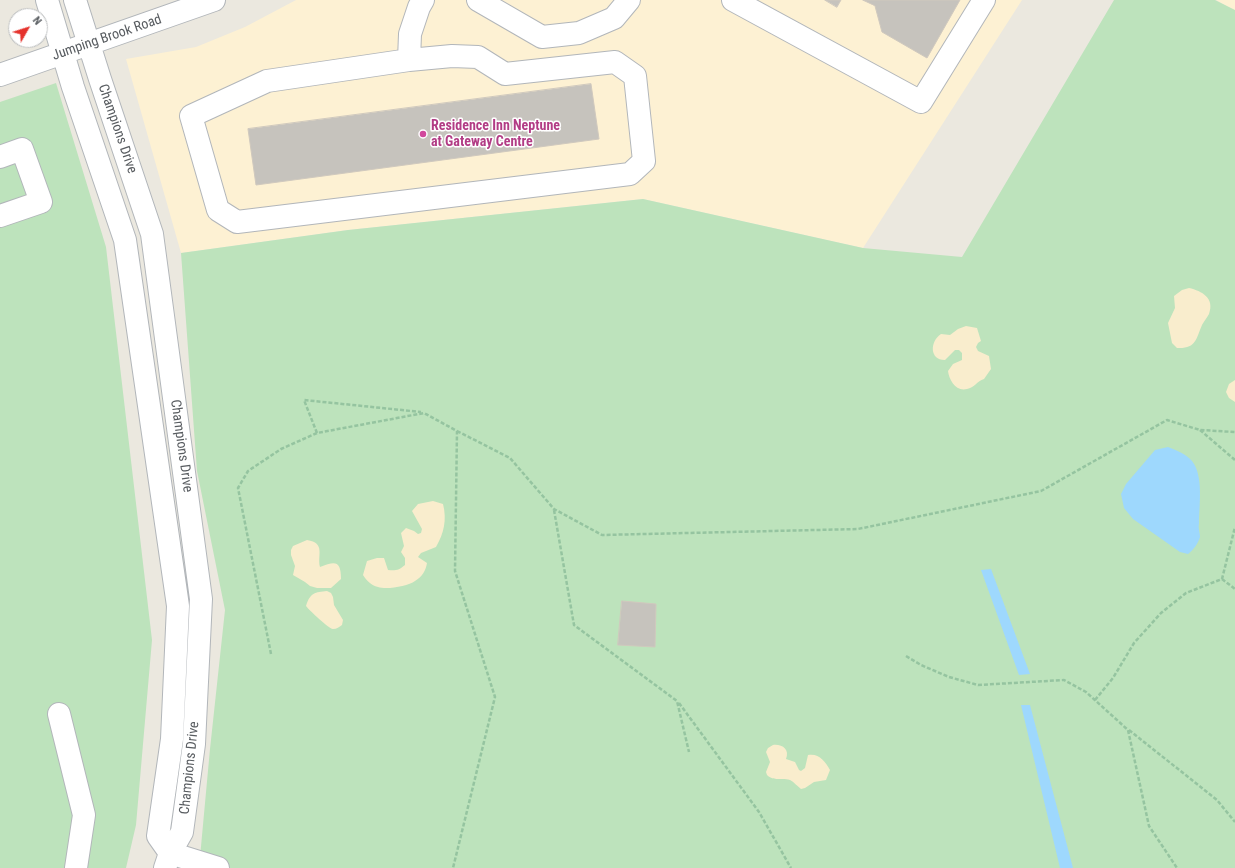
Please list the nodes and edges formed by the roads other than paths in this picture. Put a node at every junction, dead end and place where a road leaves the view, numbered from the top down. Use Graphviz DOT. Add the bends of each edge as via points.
graph roads {
  1 [pos="47,0"];
  2 [pos="75,0"];
  3 [pos="214,0"];
  4 [pos="423,0"];
  5 [pos="478,0"];
  6 [pos="629,0"];
  7 [pos="733,0"];
  8 [pos="984,0"];
  9 [pos="89,44"];
  10 [pos="62,53"];
  11 [pos="409,60"];
  12 [pos="0,74"];
  13 [pos="0,157"];
  14 [pos="146,215"];
  15 [pos="0,216"];
  16 [pos="119,224"];
  17 [pos="59,714"];
  18 [pos="167,861"];
  19 [pos="76,868"];
  20 [pos="218,868"];
  1 -- 10 [label="street, Champions Drive"];
  2 -- 9 [label="street, Champions Drive"];
  3 -- 9 [label="street, Jumping Brook Road"];
  4 -- 11 [label="street" via="410,34"];
  5 -- 6 [label="street" via="542,37 579,33 614,18"];
  7 -- 8 [label="street" via="921,102"];
  9 -- 10 [label="street, Jumping Brook Road"];
  9 -- 14 [label="street, Champions Drive"];
  10 -- 12 [label="street, Jumping Brook Road"];
  10 -- 16 [label="street, Champions Drive"];
  11 -- 11 [label="street" via="267,81 192,116 218,210 237,222 630,174 644,161 634,76 614,62 505,74 478,57 452,56"];
  13 -- 15 [label="street" via="22,149 41,202"];
  14 -- 16 [label="street"];
  14 -- 18 [label="street, Champions Drive" via="152,234 201,599 194,744 182,832"];
  16 -- 18 [label="street, Champions Drive" via="125,240 178,606 172,739 158,836"];
  17 -- 19 [label="street" via="84,815"];
  18 -- 20 [label="street"];
}
